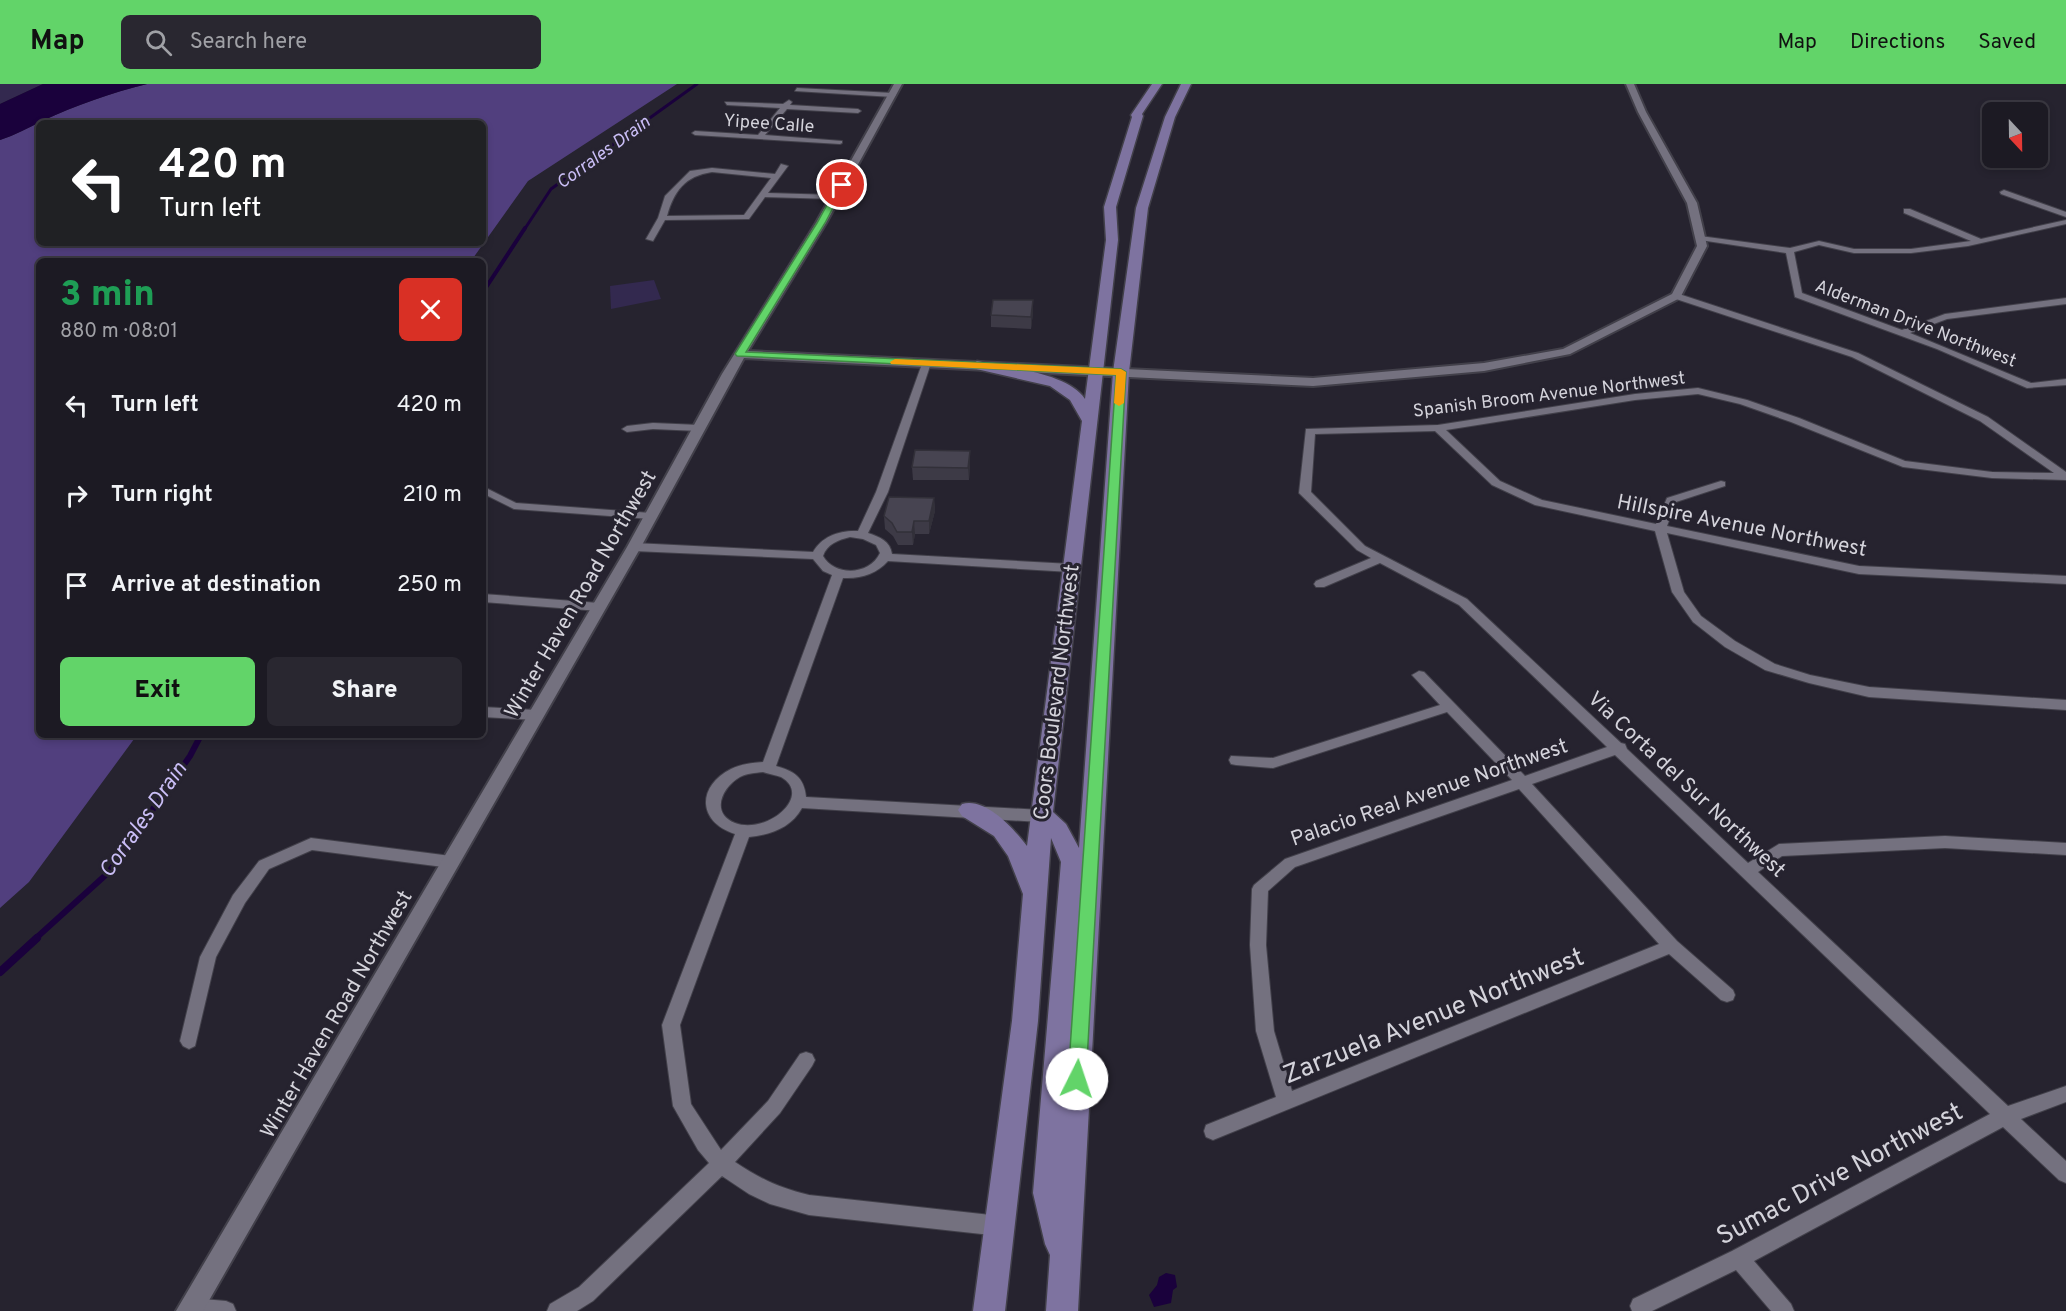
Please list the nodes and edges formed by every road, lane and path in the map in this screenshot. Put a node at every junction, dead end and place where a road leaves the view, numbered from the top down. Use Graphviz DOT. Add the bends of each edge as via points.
graph roads {
  1 [pos="1157,84"];
  2 [pos="1186,84"];
  3 [pos="1630,84"];
  4 [pos="796,87"];
  5 [pos="895,89"];
  6 [pos="727,104"];
  7 [pos="785,107"];
  8 [pos="858,111"];
  9 [pos="695,133"];
  10 [pos="760,137"];
  11 [pos="840,142"];
  12 [pos="706,161"];
  13 [pos="784,166"];
  14 [pos="693,173"];
  15 [pos="777,176"];
  16 [pos="2004,192"];
  17 [pos="763,195"];
  18 [pos="834,197"];
  19 [pos="1907,211"];
  20 [pos="2066,215"];
  21 [pos="662,218"];
  22 [pos="2066,222"];
  23 [pos="1700,238"];
  24 [pos="650,239"];
  25 [pos="1978,241"];
  26 [pos="1790,251"];
  27 [pos="1676,296"];
  28 [pos="2066,301"];
  29 [pos="1902,333"];
  30 [pos="740,354"];
  31 [pos="926,363"];
  32 [pos="977,365"];
  33 [pos="1096,370"];
  34 [pos="1121,372"];
  35 [pos="2066,382"];
  36 [pos="1090,421"];
  37 [pos="699,428"];
  38 [pos="627,429"];
  39 [pos="1438,429"];
  40 [pos="1310,432"];
  41 [pos="2066,477"];
  42 [pos="1721,484"];
  43 [pos="488,492"];
  44 [pos="651,516"];
  45 [pos="1660,529"];
  46 [pos="862,534"];
  47 [pos="634,547"];
  48 [pos="817,556"];
  49 [pos="884,557"];
  50 [pos="1381,558"];
  51 [pos="1071,568"];
  52 [pos="839,573"];
  53 [pos="2066,580"];
  54 [pos="1320,584"];
  55 [pos="486,599"];
  56 [pos="599,607"];
  57 [pos="1419,675"];
  58 [pos="2066,705"];
  59 [pos="1449,707"];
  60 [pos="486,712"];
  61 [pos="537,715"];
  62 [pos="1620,748"];
  63 [pos="1236,760"];
  64 [pos="768,768"];
  65 [pos="1521,782"];
  66 [pos="799,802"];
  67 [pos="970,810"];
  68 [pos="1041,816"];
  69 [pos="743,831"];
  70 [pos="2066,849"];
  71 [pos="451,862"];
  72 [pos="1748,871"];
  73 [pos="1035,895"];
  74 [pos="1671,946"];
  75 [pos="1727,995"];
  76 [pos="189,1041"];
  77 [pos="806,1060"];
  78 [pos="2066,1094"];
  79 [pos="1286,1102"];
  80 [pos="2007,1115"];
  81 [pos="1213,1131"];
  82 [pos="721,1164"];
  83 [pos="2066,1174"];
  84 [pos="1000,1226"];
  85 [pos="1739,1258"];
  86 [pos="994,1264"];
  87 [pos="1065,1268"];
  88 [pos="1640,1306"];
  89 [pos="190,1309"];
  90 [pos="226,1311"];
  91 [pos="557,1311"];
  92 [pos="978,1311"];
  93 [pos="989,1311"];
  94 [pos="1062,1311"];
  95 [pos="1784,1311"];
  1 -- 33 [label="main road, Coors Boulevard Northwest" via="1136,115 1110,207 1112,240"];
  2 -- 34 [label="main road, Coors Boulevard Northwest" via="1170,117 1142,208"];
  3 -- 23 [label="street" via="1692,202"];
  4 -- 5 [label="street"];
  4 -- 7 [label="street"];
  5 -- 18 [label="street, Winter Haven Road Northwest"];
  6 -- 7 [label="street"];
  7 -- 8 [label="street"];
  7 -- 10 [label="street"];
  9 -- 10 [label="street, Yipee Calle"];
  10 -- 11 [label="street, Yipee Calle"];
  12 -- 14 [label="street"];
  13 -- 15 [label="street"];
  14 -- 15 [label="street" via="712,170"];
  14 -- 21 [label="street" via="669,196"];
  15 -- 17 [label="street"];
  16 -- 20 [label="street"];
  17 -- 18 [label="street"];
  17 -- 21 [label="street" via="746,217"];
  18 -- 30 [label="street, Winter Haven Road Northwest"];
  19 -- 25 [label="street"];
  21 -- 24 [label="street"];
  22 -- 25 [label="street"];
  23 -- 26 [label="street"];
  23 -- 27 [label="street" via="1702,246"];
  25 -- 26 [label="street" via="1911,251 1854,251 1819,243"];
  26 -- 29 [label="street, Alderman Drive Northwest" via="1798,295"];
  27 -- 34 [label="street" via="1566,352 1484,367 1313,382"];
  27 -- 41 [label="street" via="1855,355 1984,419"];
  28 -- 29 [label="street" via="1945,317"];
  29 -- 35 [label="street, Alderman Drive Northwest" via="2030,387"];
  30 -- 31 [label="street"];
  30 -- 37 [label="street, Winter Haven Road Northwest"];
  31 -- 32 [label="street"];
  31 -- 46 [label="street" via="882,492"];
  32 -- 33 [label="street"];
  32 -- 36 [label="main road" via="1055,383 1077,397"];
  33 -- 34 [label="street"];
  33 -- 36 [label="main road, Coors Boulevard Northwest"];
  34 -- 87 [label="main road, Coors Boulevard Northwest"];
  36 -- 51 [label="main road, Coors Boulevard Northwest"];
  37 -- 38 [label="street"];
  37 -- 44 [label="street, Winter Haven Road Northwest"];
  39 -- 40 [label="street, Spanish Broom Avenue Northwest"];
  39 -- 41 [label="street, Spanish Broom Avenue Northwest" via="1635,397 1698,391 1795,420 1903,464"];
  39 -- 45 [label="street, Hillspire Avenue Northwest" via="1496,483 1539,503"];
  40 -- 50 [label="street, Via Corta del Sur Northwest" via="1305,493 1361,548"];
  42 -- 45 [label="street" via="1671,500"];
  43 -- 44 [label="street" via="514,506"];
  44 -- 47 [label="street, Winter Haven Road Northwest"];
  45 -- 53 [label="street, Hillspire Avenue Northwest" via="1859,570"];
  45 -- 58 [label="street" via="1678,592 1697,619 1730,644 1770,666 1869,692"];
  46 -- 48 [label="street" via="830,540"];
  46 -- 49 [label="street" via="881,542 886,550"];
  47 -- 48 [label="street"];
  47 -- 56 [label="street, Winter Haven Road Northwest"];
  48 -- 52 [label="street" via="823,567"];
  49 -- 51 [label="street"];
  49 -- 52 [label="street" via="866,571"];
  50 -- 54 [label="street"];
  50 -- 62 [label="street, Via Corta del Sur Northwest" via="1463,602"];
  51 -- 68 [label="main road, Coors Boulevard Northwest"];
  52 -- 64 [label="street"];
  55 -- 56 [label="street"];
  56 -- 61 [label="street, Winter Haven Road Northwest"];
  57 -- 59 [label="street"];
  59 -- 63 [label="street" via="1273,763"];
  59 -- 65 [label="street"];
  60 -- 61 [label="street"];
  61 -- 71 [label="street, Winter Haven Road Northwest"];
  62 -- 65 [label="street, Palacio Real Avenue Northwest"];
  62 -- 72 [label="street, Via Corta del Sur Northwest"];
  64 -- 66 [label="street" via="796,781"];
  64 -- 69 [label="street" via="735,774 716,791 712,802 719,822"];
  65 -- 74 [label="street"];
  65 -- 79 [label="street, Palacio Real Avenue Northwest" via="1290,863 1260,889 1258,945 1265,1031"];
  66 -- 67 [label="street"];
  66 -- 69 [label="street" via="789,816 772,827"];
  67 -- 68 [label="street"];
  67 -- 73 [label="main road" via="1002,830 1018,853"];
  68 -- 73 [label="main road, Coors Boulevard Northwest"];
  68 -- 87 [label="main road" via="1056,826 1073,862 1048,1193"];
  69 -- 82 [label="street" via="671,1025 682,1106"];
  70 -- 72 [label="street" via="1945,842 1779,850"];
  71 -- 76 [label="street" via="311,844 264,865 239,899 208,957"];
  71 -- 89 [label="street, Winter Haven Road Northwest"];
  72 -- 80 [label="street, Via Corta del Sur Northwest"];
  73 -- 84 [label="main road, Coors Boulevard Northwest" via="1025,1021"];
  74 -- 75 [label="street"];
  74 -- 79 [label="street, Zarzuela Avenue Northwest"];
  77 -- 82 [label="street" via="774,1107"];
  78 -- 80 [label="street, Sumac Drive Northwest"];
  79 -- 81 [label="street, Zarzuela Avenue Northwest"];
  80 -- 83 [label="street, Via Corta del Sur Northwest"];
  80 -- 85 [label="street, Sumac Drive Northwest"];
  82 -- 84 [label="street" via="777,1197 809,1205"];
  82 -- 91 [label="street" via="586,1294"];
  84 -- 86 [label="main road, Coors Boulevard Northwest"];
  85 -- 88 [label="street, Sumac Drive Northwest"];
  85 -- 95 [label="street"];
  86 -- 92 [label="main road"];
  86 -- 93 [label="main road, Coors Boulevard Northwest"];
  87 -- 94 [label="main road, Coors Boulevard Northwest"];
  89 -- 90 [label="street"];
}
